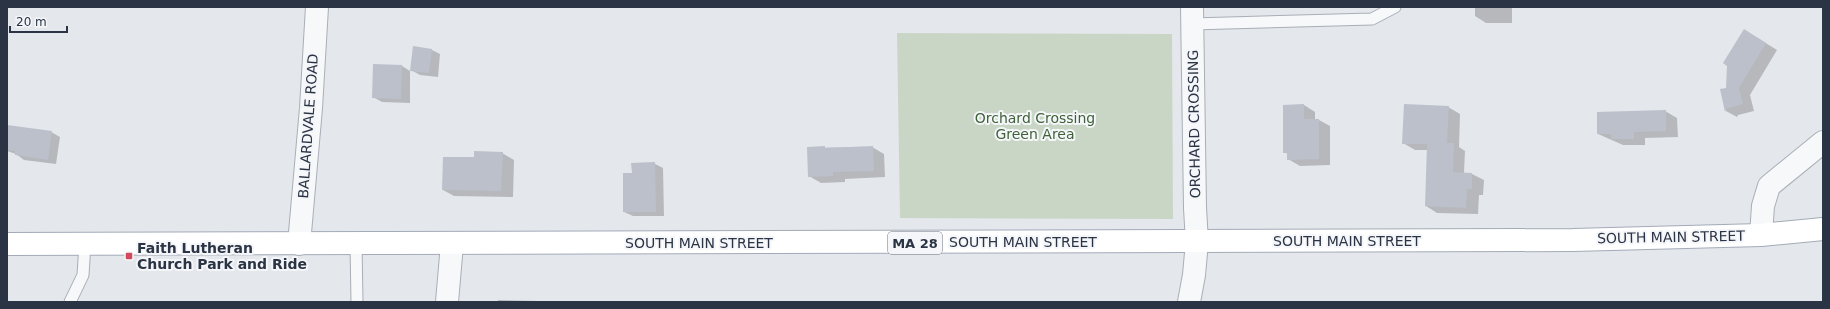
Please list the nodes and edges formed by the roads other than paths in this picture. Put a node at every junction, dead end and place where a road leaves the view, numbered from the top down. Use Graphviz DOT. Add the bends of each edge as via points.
graph roads {
  1 [pos="317,7"];
  2 [pos="1396,7"];
  3 [pos="1192,16"];
  4 [pos="1823,142"];
  5 [pos="1823,229"];
  6 [pos="1761,235"];
  7 [pos="1196,242"];
  8 [pos="7,244"];
  9 [pos="85,244"];
  10 [pos="299,244"];
  11 [pos="356,244"];
  12 [pos="452,244"];
  13 [pos="70,302"];
  14 [pos="357,302"];
  15 [pos="447,302"];
  16 [pos="1189,302"];
  1 -- 10 [label="street, BALLARDVALE ROAD"];
  2 -- 3 [label="lane" via="1372,19"];
  3 -- 7 [label="street, ORCHARD CROSSING"];
  4 -- 6 [label="street" via="1769,186 1763,206"];
  5 -- 6 [label="main road, SOUTH MAIN STREET / MA 28"];
  6 -- 7 [label="main road, SOUTH MAIN STREET / MA 28" via="1565,240"];
  7 -- 12 [label="main road, SOUTH MAIN STREET / MA 28"];
  7 -- 16 [label="street, ORCHARD CROSSING"];
  8 -- 9 [label="main road, SOUTH MAIN STREET / MA 28"];
  9 -- 10 [label="main road, SOUTH MAIN STREET / MA 28"];
  9 -- 13 [label="lane" via="83,275"];
  10 -- 11 [label="main road, SOUTH MAIN STREET / MA 28"];
  11 -- 12 [label="main road, SOUTH MAIN STREET / MA 28"];
  11 -- 14 [label="lane"];
  12 -- 15 [label="street"];
}
